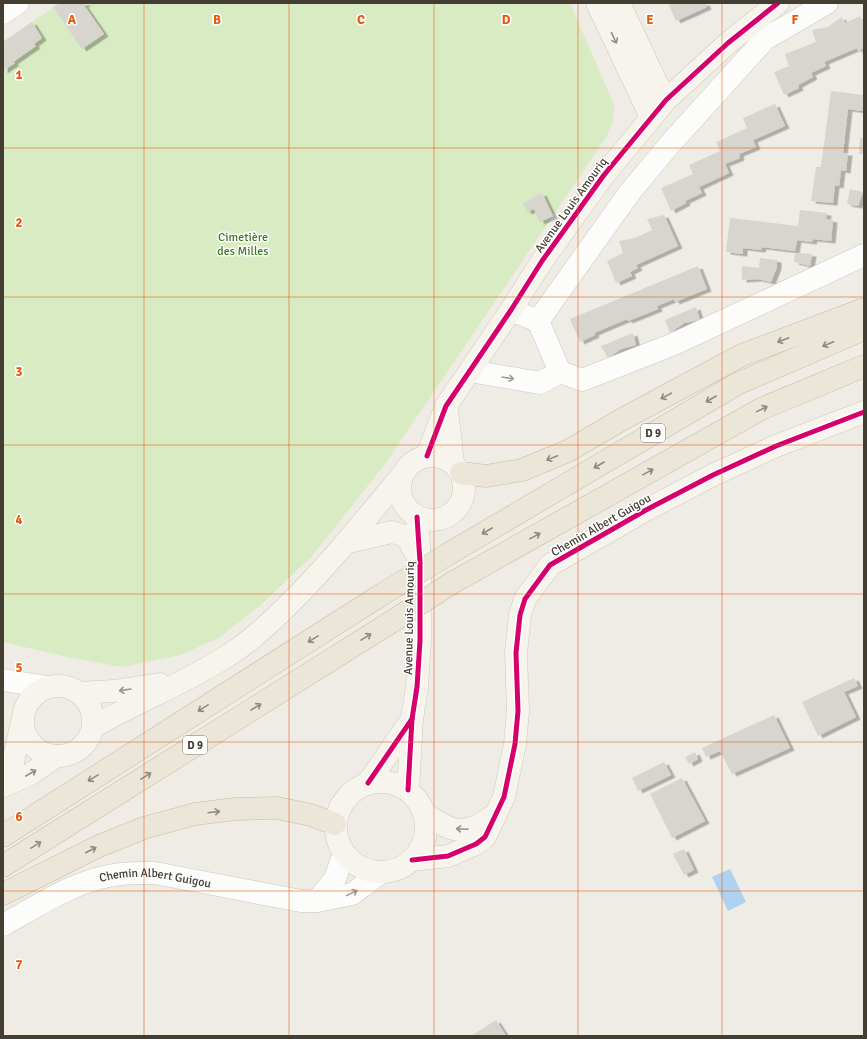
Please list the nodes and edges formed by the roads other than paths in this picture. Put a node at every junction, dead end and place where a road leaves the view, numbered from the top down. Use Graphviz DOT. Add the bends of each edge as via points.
graph roads {
  1 [pos="18,3"];
  2 [pos="597,3"];
  3 [pos="619,3"];
  4 [pos="778,3"];
  5 [pos="827,3"];
  6 [pos="3,13"];
  7 [pos="666,100"];
  8 [pos="651,117"];
  9 [pos="864,255"];
  10 [pos="864,309"];
  11 [pos="511,310"];
  12 [pos="538,320"];
  13 [pos="864,329"];
  14 [pos="864,366"];
  15 [pos="470,371"];
  16 [pos="560,372"];
  17 [pos="446,406"];
  18 [pos="864,412"];
  19 [pos="427,456"];
  20 [pos="457,468"];
  21 [pos="402,475"];
  22 [pos="420,516"];
  23 [pos="348,542"];
  24 [pos="420,562"];
  25 [pos="191,677"];
  26 [pos="3,681"];
  27 [pos="47,687"];
  28 [pos="79,693"];
  29 [pos="29,701"];
  30 [pos="412,719"];
  31 [pos="22,722"];
  32 [pos="93,727"];
  33 [pos="56,756"];
  34 [pos="3,774"];
  35 [pos="368,783"];
  36 [pos="3,786"];
  37 [pos="408,790"];
  38 [pos="424,814"];
  39 [pos="496,814"];
  40 [pos="335,824"];
  41 [pos="3,836"];
  42 [pos="344,853"];
  43 [pos="412,860"];
  44 [pos="3,866"];
  45 [pos="382,872"];
  46 [pos="3,894"];
  47 [pos="317,901"];
  48 [pos="3,925"];
  1 -- 6 [label="street"];
  2 -- 8 [label="street, one-way"];
  3 -- 7 [label="street"];
  4 -- 7 [label="street, Avenue Louis Amouriq" via="728,43"];
  5 -- 12 [label="street" via="765,39 630,192"];
  7 -- 8 [label="street, Avenue Louis Amouriq"];
  8 -- 11 [label="street, Avenue Louis Amouriq" via="604,175 542,261"];
  9 -- 16 [label="street" via="674,344 582,380"];
  10 -- 20 [label="highway, D 9, one-way" via="742,355 568,451 529,468 486,476"];
  11 -- 12 [label="street"];
  11 -- 15 [label="street, Avenue Louis Amouriq"];
  12 -- 16 [label="street"];
  13 -- 41 [label="highway, D 9, one-way, bridge" via="737,384 381,595"];
  44 -- 14 [label="highway, D 9, one-way, bridge" via="452,583 761,409"];
  15 -- 16 [label="street, one-way" via="540,382"];
  15 -- 17 [label="street, Avenue Louis Amouriq"];
  17 -- 19 [label="street, Avenue Louis Amouriq"];
  17 -- 20 [label="street"];
  18 -- 39 [label="street, Chemin Albert Guigou" via="776,446 713,475 550,565 525,599 520,615 516,653 518,711 515,744 504,797"];
  19 -- 20 [label="street" via="441,457"];
  19 -- 21 [label="street" via="408,466"];
  20 -- 22 [label="street" via="465,483 461,504 454,513 444,518"];
  21 -- 22 [label="street" via="400,494 403,503"];
  21 -- 23 [label="street"];
  22 -- 23 [label="street" via="400,516 381,522"];
  22 -- 24 [label="street, Avenue Louis Amouriq"];
  23 -- 24 [label="street" via="392,532 406,536"];
  23 -- 25 [label="street" via="308,586 262,630 232,653"];
  24 -- 30 [label="street, Avenue Louis Amouriq" via="420,641"];
  25 -- 28 [label="street, one-way" via="150,686"];
  25 -- 32 [label="street"];
  26 -- 27 [label="street"];
  26 -- 29 [label="street"];
  27 -- 28 [label="street" via="64,687"];
  27 -- 29 [label="street"];
  28 -- 32 [label="street" via="91,708"];
  29 -- 31 [label="street"];
  30 -- 35 [label="street, Avenue Louis Amouriq"];
  30 -- 37 [label="street, Avenue Louis Amouriq"];
  31 -- 33 [label="street" via="25,735 32,746"];
  31 -- 34 [label="street" via="13,762"];
  32 -- 33 [label="street" via="84,745 67,755"];
  36 -- 33 [label="street, one-way" via="29,775"];
  35 -- 37 [label="street" via="382,781"];
  35 -- 40 [label="street" via="352,792 340,806"];
  37 -- 38 [label="street" via="421,805"];
  39 -- 38 [label="street, one-way" via="467,830 450,828"];
  38 -- 43 [label="street" via="426,830 422,847"];
  39 -- 43 [label="street, Chemin Albert Guigou" via="485,837 476,844 448,856"];
  40 -- 42 [label="street" via="337,840"];
  46 -- 40 [label="highway, one-way" via="106,843 144,828 196,814 235,809 277,808"];
  42 -- 45 [label="street" via="354,864"];
  42 -- 47 [label="street" via="335,879"];
  43 -- 45 [label="street" via="393,870"];
  47 -- 45 [label="street, Chemin Albert Guigou, one-way" via="352,894"];
  47 -- 48 [label="street, Chemin Albert Guigou" via="301,902 155,873 130,873 87,882"];
}
